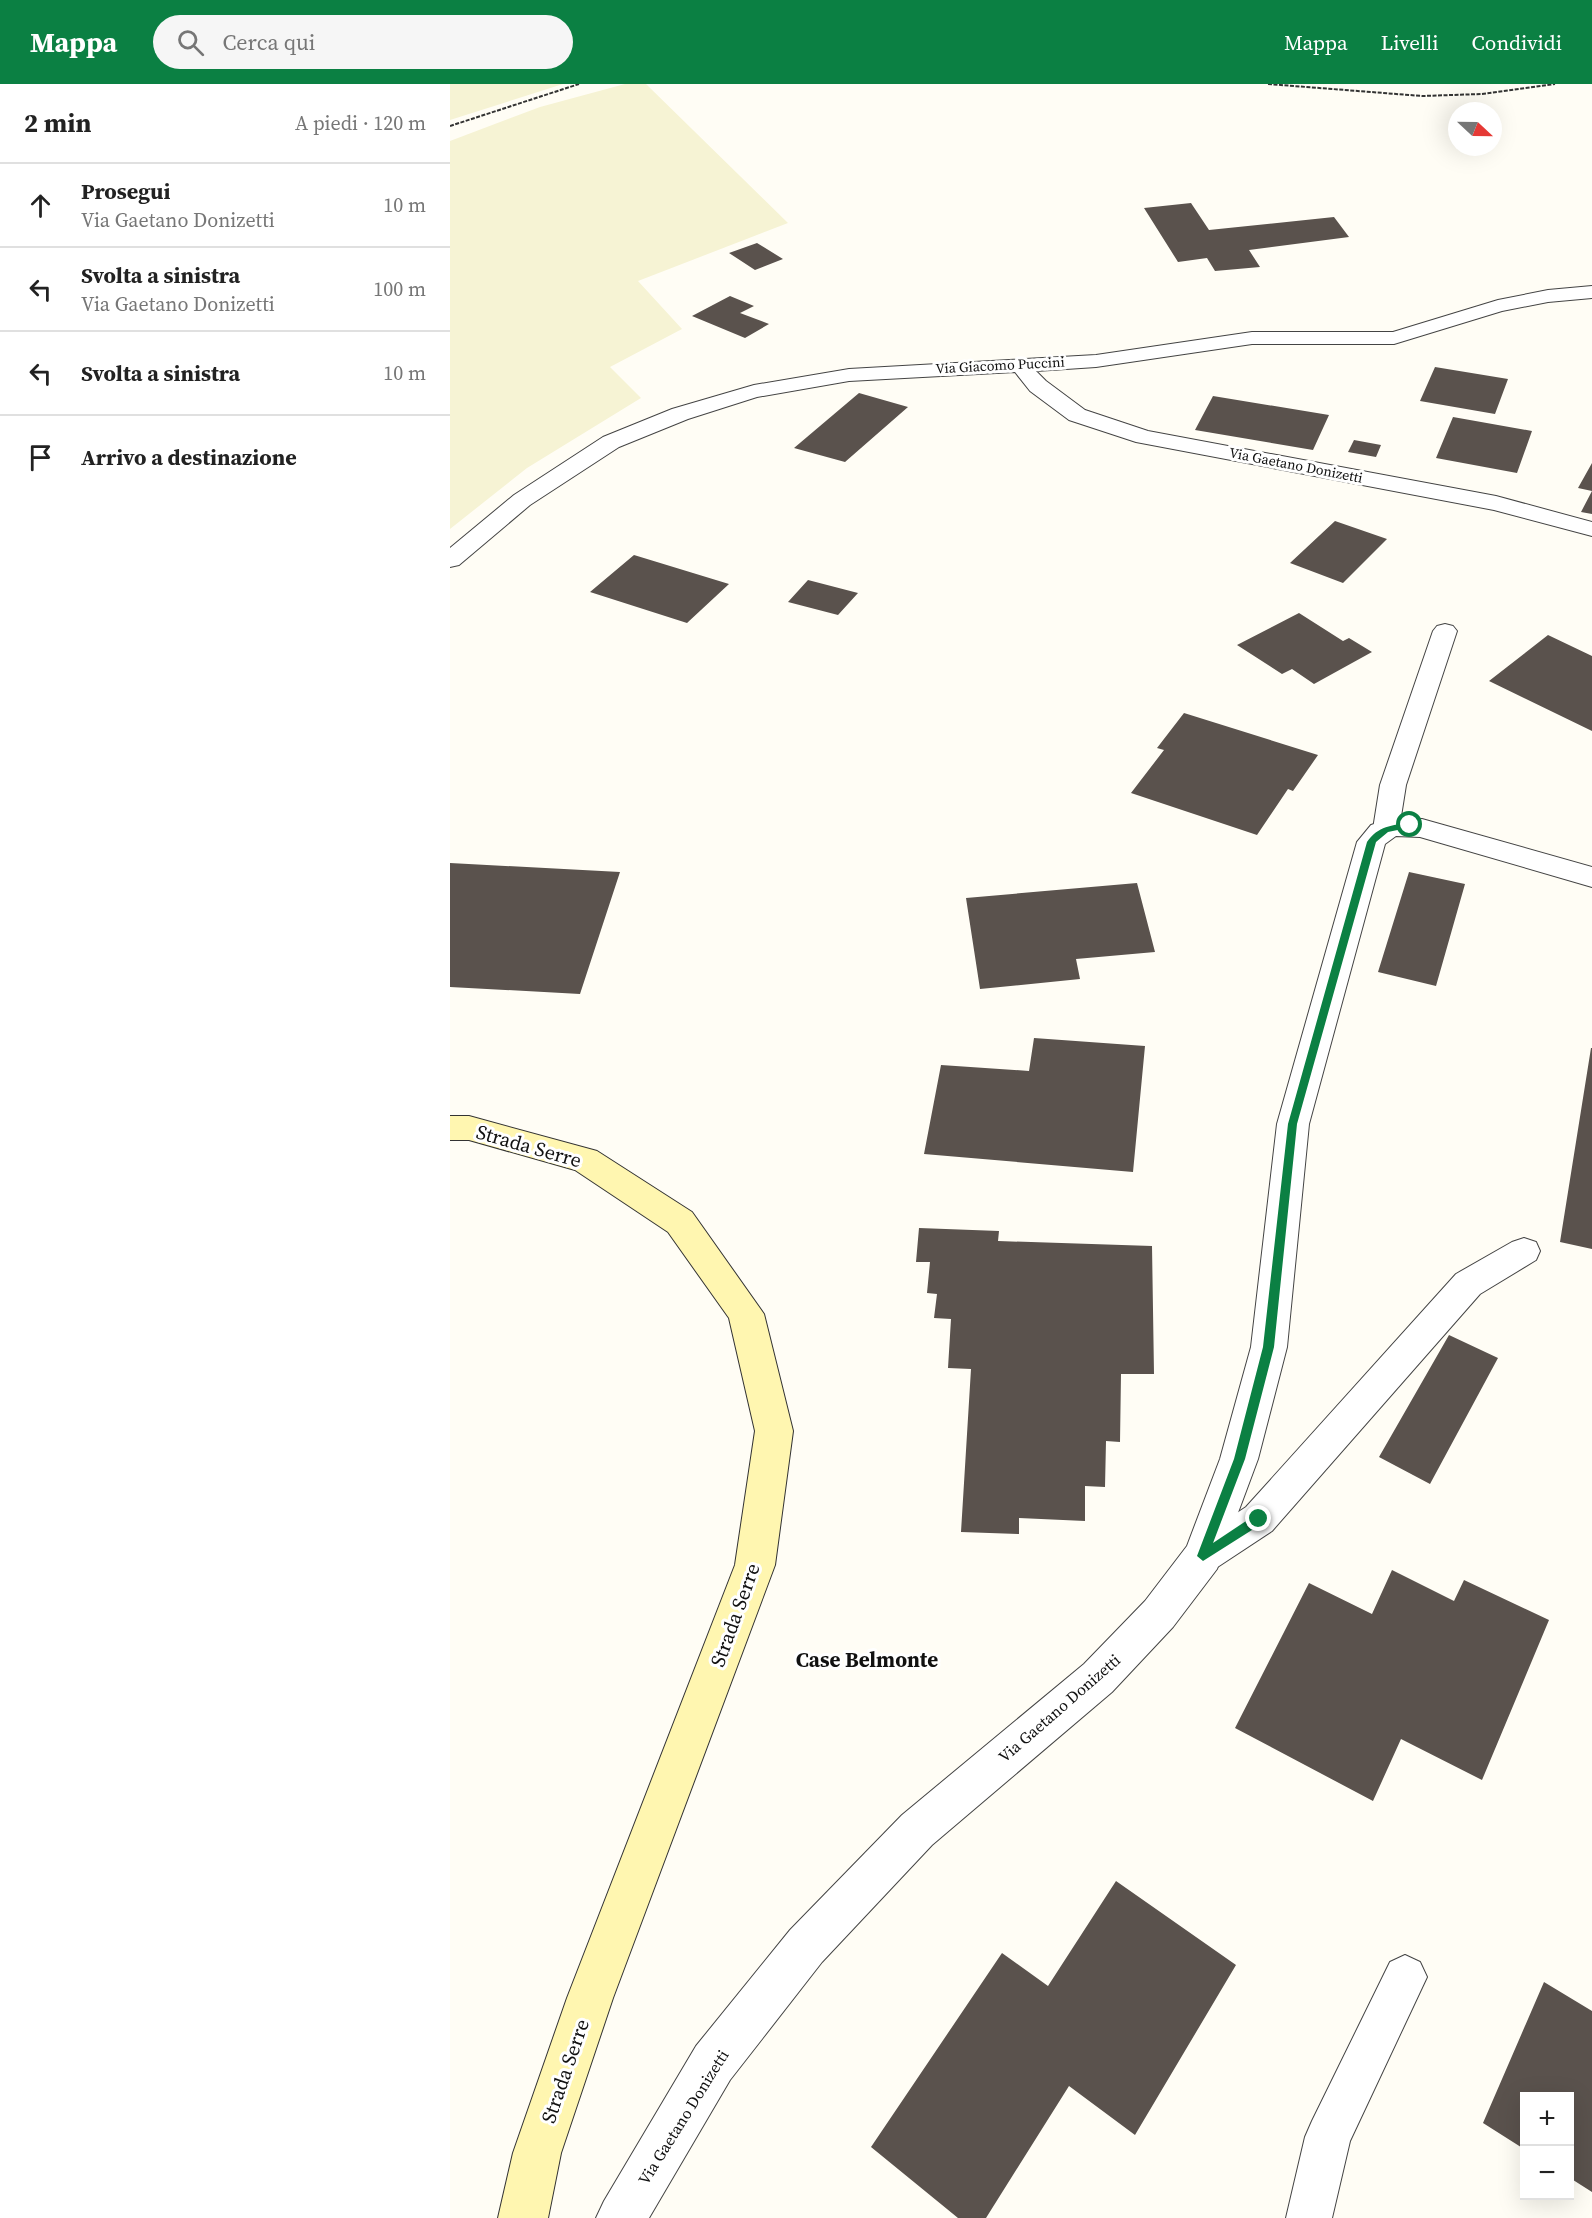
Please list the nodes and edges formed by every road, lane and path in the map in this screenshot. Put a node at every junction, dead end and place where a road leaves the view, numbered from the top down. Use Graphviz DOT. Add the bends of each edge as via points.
graph roads {
  1 [pos="579,84"];
  2 [pos="1268,84"];
  3 [pos="1555,84"];
  4 [pos="450,126"];
  5 [pos="1592,292"];
  6 [pos="1018,364"];
  7 [pos="1592,529"];
  8 [pos="450,560"];
  9 [pos="1445,631"];
  10 [pos="1386,829"];
  11 [pos="1592,878"];
  12 [pos="450,1128"];
  13 [pos="1524,1251"];
  14 [pos="1203,1556"];
  15 [pos="1405,1977"];
  16 [pos="523,2218"];
  17 [pos="621,2218"];
  18 [pos="1309,2218"];
  1 -- 4 [label="path"];
  2 -- 3 [label="path" via="1422,96 1482,94"];
  5 -- 6 [label="street, Via Giacomo Puccini" via="1498,306 1394,338 1252,338 1095,361"];
  6 -- 7 [label="street, Via Gaetano Donizetti" via="1038,386 1077,415 1144,437 1496,503"];
  6 -- 8 [label="street, Via Giacomo Puccini" via="849,375 754,391 680,414 611,442 522,500"];
  9 -- 10 [label="lane" via="1393,785"];
  10 -- 11 [label="street" via="1410,825"];
  10 -- 14 [label="street, Via Gaetano Donizetti" via="1371,842 1293,1124 1269,1347 1239,1459"];
  12 -- 16 [label="main road, Strada Serre" via="469,1128 585,1160 680,1222 746,1314 774,1431 755,1565 590,1998 537,2153"];
  13 -- 14 [label="lane" via="1468,1284 1259,1519"];
  14 -- 17 [label="street, Via Gaetano Donizetti" via="1159,1614 1098,1678 917,1830 806,1946 713,2063"];
  15 -- 18 [label="lane" via="1328,2137"];
}
